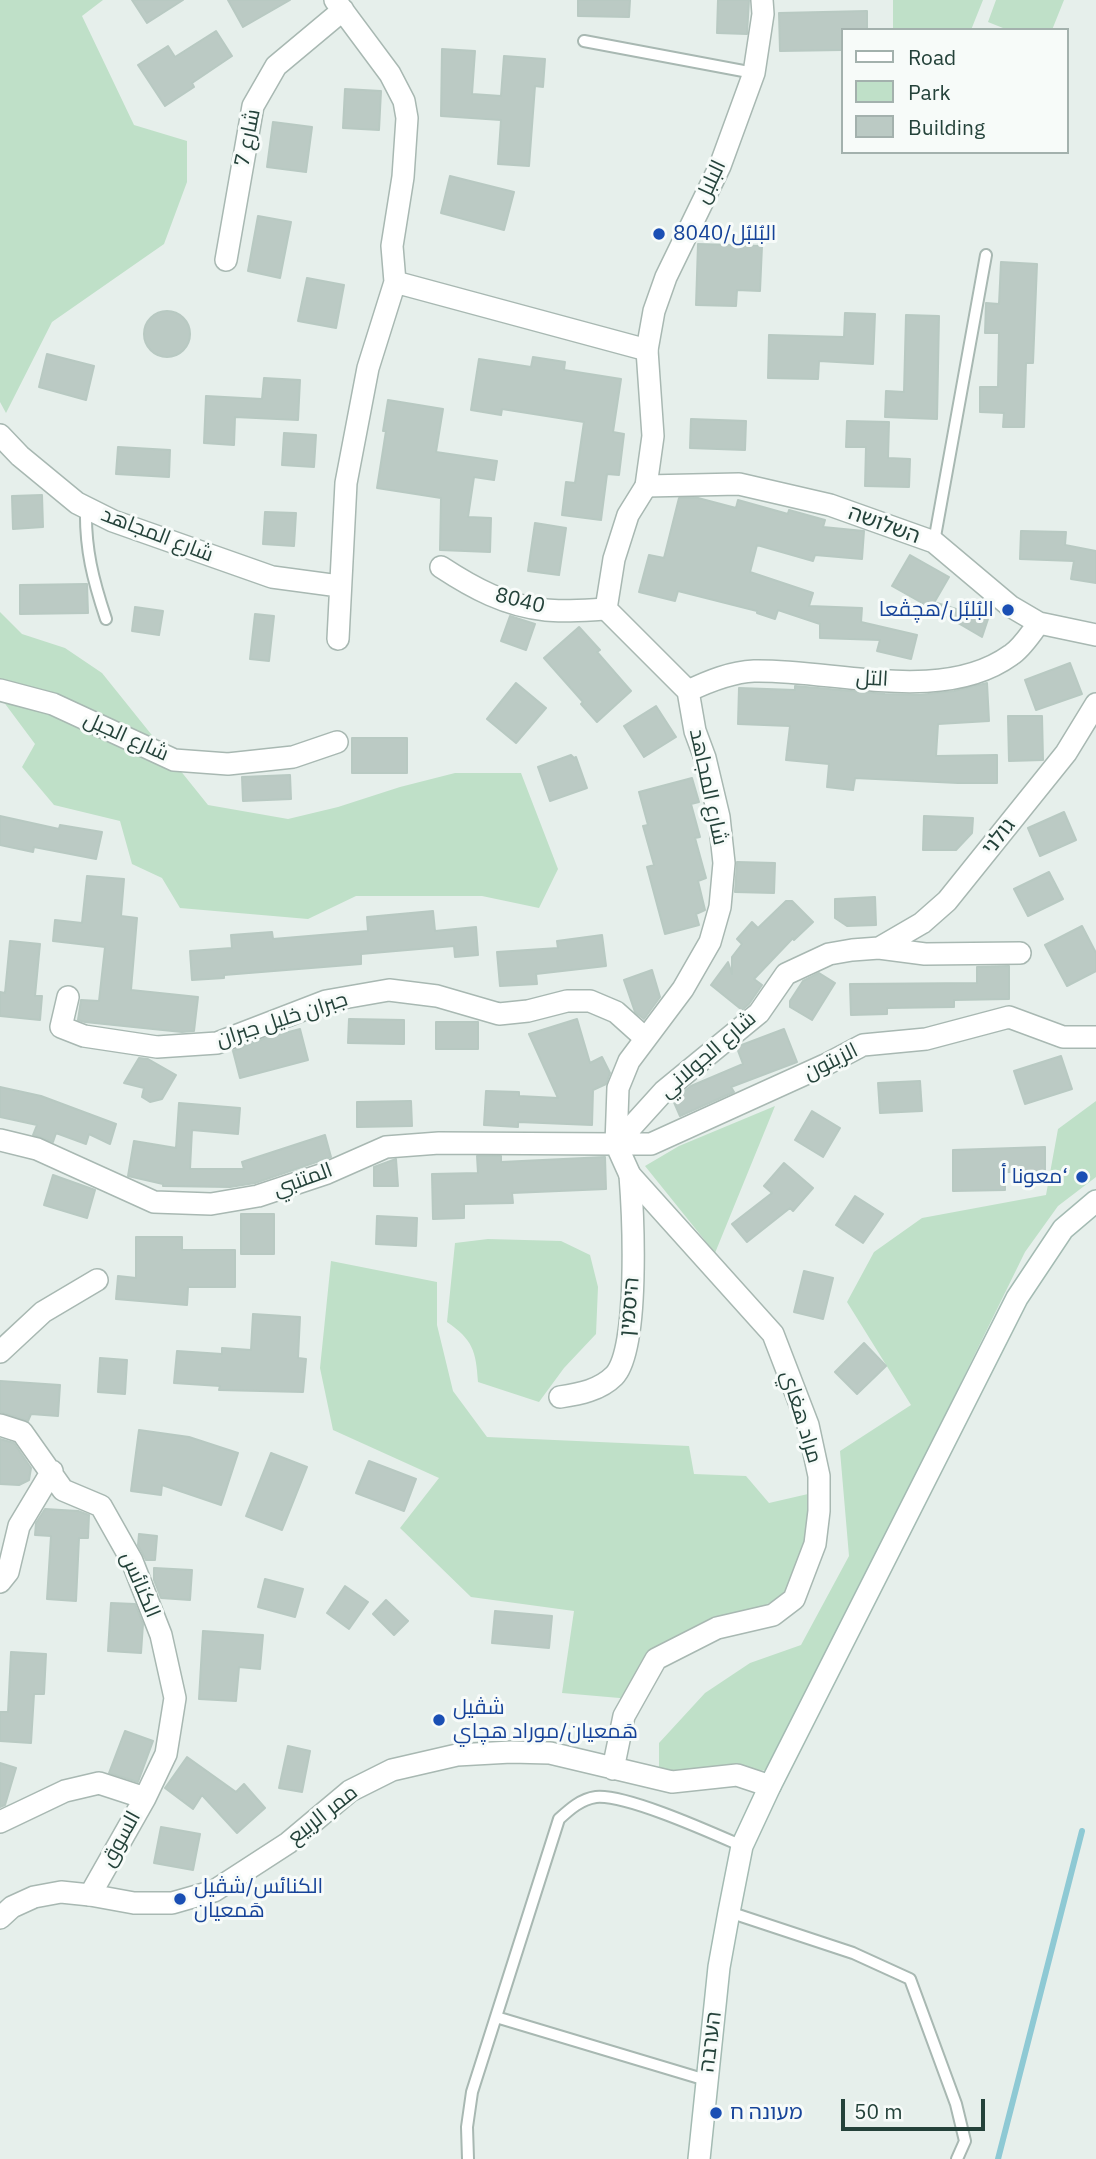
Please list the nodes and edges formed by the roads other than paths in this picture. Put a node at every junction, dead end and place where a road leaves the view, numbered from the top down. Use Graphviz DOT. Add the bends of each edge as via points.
graph roads {
  1 [pos="762,0"];
  2 [pos="339,5"];
  3 [pos="584,41"];
  4 [pos="754,73"];
  5 [pos="986,255"];
  6 [pos="226,260"];
  7 [pos="395,282"];
  8 [pos="647,350"];
  9 [pos="0,435"];
  10 [pos="646,486"];
  11 [pos="86,508"];
  12 [pos="934,542"];
  13 [pos="441,566"];
  14 [pos="339,586"];
  15 [pos="606,609"];
  16 [pos="106,619"];
  17 [pos="1039,623"];
  18 [pos="1096,635"];
  19 [pos="338,639"];
  20 [pos="0,690"];
  21 [pos="688,691"];
  22 [pos="1096,704"];
  23 [pos="337,743"];
  24 [pos="879,948"];
  25 [pos="1020,953"];
  26 [pos="68,997"];
  27 [pos="1096,1037"];
  28 [pos="645,1038"];
  29 [pos="0,1140"];
  30 [pos="616,1144"];
  31 [pos="630,1175"];
  32 [pos="1096,1201"];
  33 [pos="97,1280"];
  34 [pos="0,1352"];
  35 [pos="560,1397"];
  36 [pos="0,1424"];
  37 [pos="52,1471"];
  38 [pos="0,1582"];
  39 [pos="613,1769"];
  40 [pos="770,1786"];
  41 [pos="145,1798"];
  42 [pos="0,1822"];
  43 [pos="742,1846"];
  44 [pos="90,1895"];
  45 [pos="729,1912"];
  46 [pos="0,1919"];
  47 [pos="496,2017"];
  48 [pos="706,2080"];
  49 [pos="468,2159"];
  50 [pos="699,2159"];
  51 [pos="957,2159"];
  1 -- 4 [label="street, البلبل"];
  2 -- 6 [label="street, شارع 7" via="276,66 253,106"];
  2 -- 7 [label="street" via="390,74 404,101 403,177 391,246"];
  3 -- 4 [label="lane"];
  4 -- 8 [label="street, البلبل" via="720,166 666,276"];
  5 -- 12 [label="lane"];
  7 -- 8 [label="street"];
  7 -- 14 [label="street" via="368,369 346,482"];
  8 -- 10 [label="street, البلبل" via="653,436"];
  9 -- 11 [label="street, شارع المجاهد"];
  10 -- 12 [label="street, השלושה" via="739,484 830,505"];
  10 -- 15 [label="street" via="628,514"];
  11 -- 14 [label="street, شارع المجاهد" via="272,577"];
  11 -- 16 [label="lane" via="91,572"];
  12 -- 17 [label="street, השלושה" via="1010,607"];
  13 -- 15 [label="street, 8040" via="474,588 518,605 548,610"];
  14 -- 19 [label="street"];
  15 -- 21 [label="street"];
  17 -- 18 [label="street, השלושה"];
  17 -- 21 [label="street, التل" via="1013,654 978,673 875,681 753,671"];
  20 -- 23 [label="street, شارع الجبل" via="53,704 174,760 228,764 293,757"];
  21 -- 28 [label="street, شارع المجاهد" via="719,817 724,863 720,907 710,942 683,989"];
  22 -- 24 [label="street, גולני" via="1066,753 947,901 922,923"];
  24 -- 25 [label="street" via="925,954"];
  24 -- 30 [label="street, شارع الجولاني" via="829,954 786,974 759,1013 664,1091"];
  26 -- 28 [label="street, جبران خليل جبران" via="61,1027 84,1036 157,1047 217,1043 326,1001 389,990 438,996 499,1014 590,1001 616,1012"];
  27 -- 30 [label="street, الزيتون" via="1063,1037 1009,1017 926,1039 863,1045 650,1144"];
  28 -- 30 [label="street, شارع المجاهد" via="618,1088"];
  29 -- 30 [label="street, المتنبي" via="37,1149 154,1202 211,1204 258,1196 386,1147"];
  30 -- 31 [label="street, مراد هغاي"];
  31 -- 35 [label="street, היסמין" via="634,1270 628,1345 616,1375 589,1392"];
  31 -- 39 [label="street, مراد هغاي" via="773,1334 808,1425 818,1476 818,1511 815,1544 794,1600 773,1615 717,1628 656,1659 624,1716"];
  32 -- 40 [label="street, הערבה" via="1063,1229 1017,1298"];
  33 -- 34 [label="street" via="43,1312"];
  36 -- 37 [label="street, الكنائس" via="23,1432"];
  37 -- 38 [label="street" via="19,1526 8,1572"];
  37 -- 41 [label="street, الكنائس" via="63,1490 101,1506 132,1561 160,1635 175,1698 166,1754"];
  39 -- 40 [label="street, ممر الربيع" via="672,1782 737,1775"];
  39 -- 44 [label="street, ممر الربيع" via="550,1754 511,1752 457,1755 391,1770 350,1791 288,1843 214,1891 172,1903 134,1903"];
  40 -- 43 [label="street, הערבה"];
  41 -- 42 [label="street, السوق" via="99,1783 65,1791"];
  41 -- 44 [label="street, السوق"];
  43 -- 45 [label="street, הערבה"];
  43 -- 47 [label="lane" via="635,1804 599,1797 583,1800 559,1819"];
  44 -- 46 [label="street" via="61,1892 34,1897"];
  45 -- 48 [label="street, הערבה"];
  45 -- 51 [label="lane" via="853,1953 910,1979 956,2104 965,2141"];
  47 -- 48 [label="lane"];
  47 -- 49 [label="lane" via="472,2092"];
  48 -- 50 [label="street, הערבה"];
}
